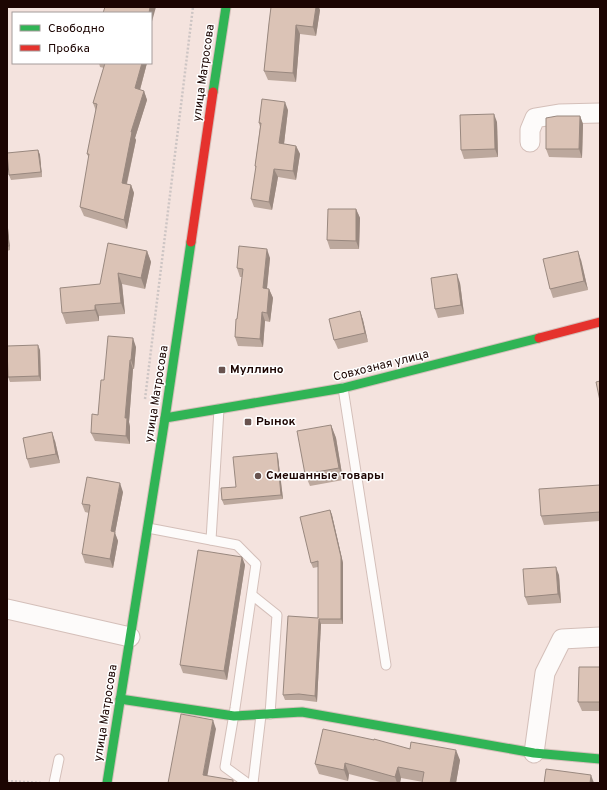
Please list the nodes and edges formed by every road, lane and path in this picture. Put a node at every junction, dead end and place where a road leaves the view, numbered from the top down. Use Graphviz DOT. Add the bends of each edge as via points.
graph roads {
  1 [pos="193,7"];
  2 [pos="226,7"];
  3 [pos="600,113"];
  4 [pos="530,142"];
  5 [pos="600,322"];
  6 [pos="343,388"];
  7 [pos="145,399"];
  8 [pos="219,409"];
  9 [pos="165,418"];
  10 [pos="148,528"];
  11 [pos="211,540"];
  12 [pos="252,595"];
  13 [pos="7,609"];
  14 [pos="130,637"];
  15 [pos="600,638"];
  16 [pos="386,665"];
  17 [pos="120,699"];
  18 [pos="265,714"];
  19 [pos="234,716"];
  20 [pos="534,753"];
  21 [pos="59,759"];
  22 [pos="600,759"];
  23 [pos="7,781"];
  24 [pos="45,783"];
  25 [pos="54,783"];
  26 [pos="106,783"];
  27 [pos="247,783"];
  28 [pos="254,783"];
  1 -- 7 [label="path"];
  2 -- 9 [label="street, улица Матросова"];
  3 -- 4 [label="street" via="559,114 535,118 530,130"];
  5 -- 6 [label="street, Совхозная улица"];
  6 -- 8 [label="street, Совхозная улица"];
  6 -- 16 [label="lane"];
  8 -- 9 [label="street, Совхозная улица"];
  8 -- 11 [label="lane"];
  9 -- 10 [label="street, улица Матросова"];
  10 -- 11 [label="lane"];
  10 -- 14 [label="street, улица Матросова"];
  11 -- 12 [label="lane" via="237,545 256,564"];
  12 -- 18 [label="lane" via="277,615"];
  12 -- 19 [label="lane"];
  13 -- 14 [label="street"];
  14 -- 17 [label="street, улица Матросова"];
  15 -- 20 [label="street" via="562,639 545,673"];
  17 -- 19 [label="street"];
  17 -- 26 [label="street, улица Матросова"];
  18 -- 19 [label="street"];
  18 -- 20 [label="street" via="302,712"];
  18 -- 28 [label="lane"];
  19 -- 27 [label="lane" via="225,767"];
  20 -- 22 [label="street"];
  21 -- 25 [label="lane"];
  23 -- 24 [label="path"];
}
